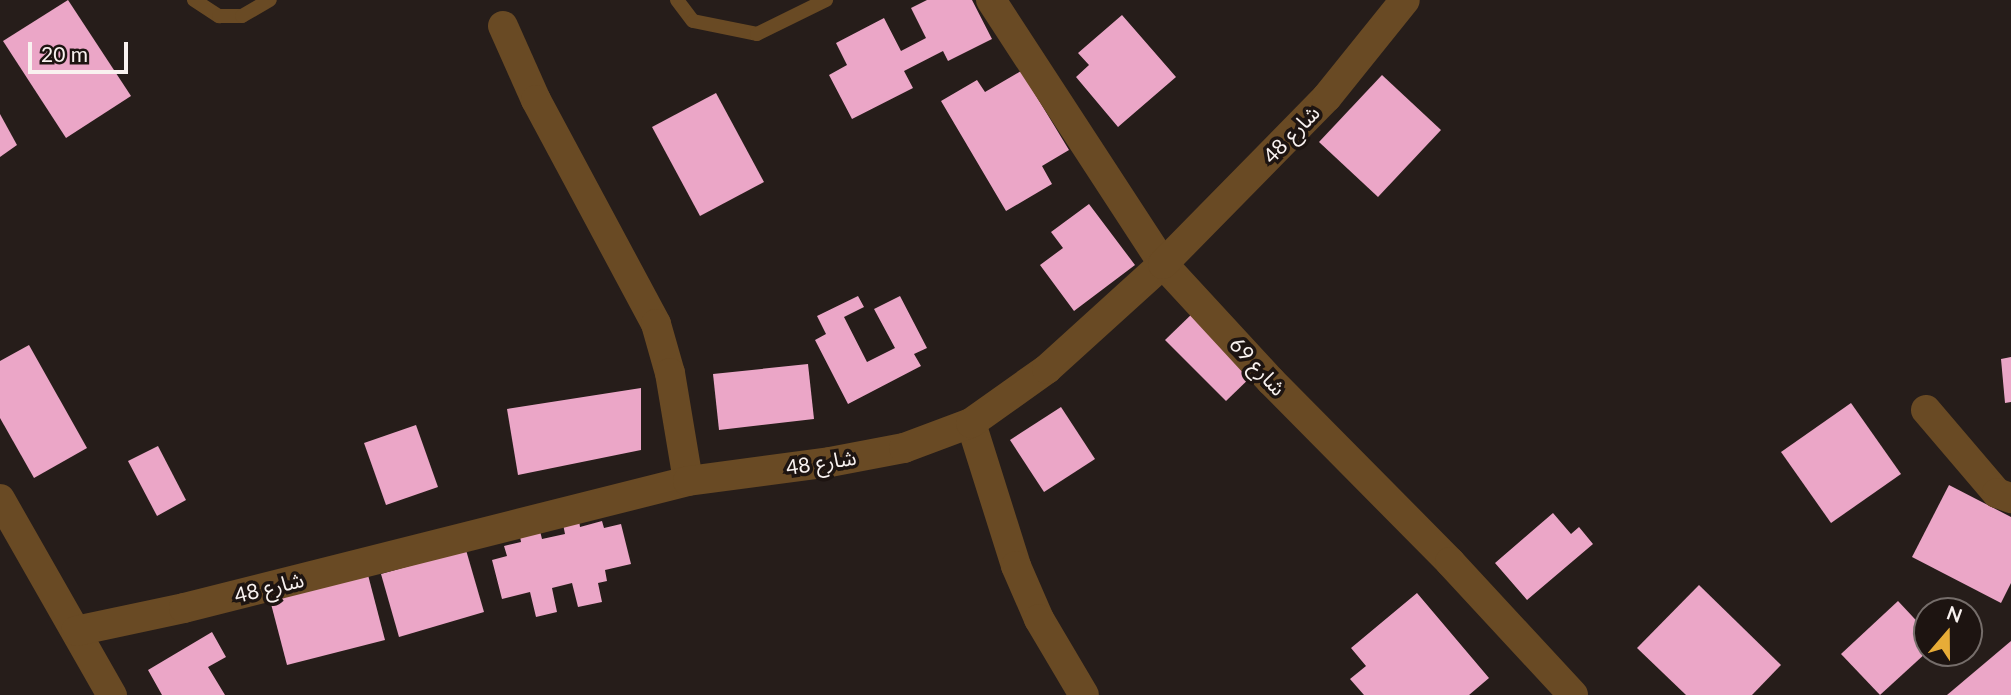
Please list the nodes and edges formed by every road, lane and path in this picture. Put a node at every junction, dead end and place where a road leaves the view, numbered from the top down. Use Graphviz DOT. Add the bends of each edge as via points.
graph roads {
  1 [pos="194,0"];
  2 [pos="270,0"];
  3 [pos="677,0"];
  4 [pos="826,0"];
  5 [pos="991,0"];
  6 [pos="1405,0"];
  7 [pos="503,26"];
  8 [pos="1163,264"];
  9 [pos="1926,410"];
  10 [pos="964,427"];
  11 [pos="688,481"];
  12 [pos="2011,498"];
  13 [pos="0,499"];
  14 [pos="76,631"];
  15 [pos="112,695"];
  16 [pos="1066,695"];
  17 [pos="1084,695"];
  18 [pos="1573,695"];
  1 -- 2 [label="lane" via="219,16 242,16"];
  3 -- 4 [label="lane" via="693,20 757,34"];
  5 -- 8 [label="street, شارع 69"];
  6 -- 8 [label="street, شارع 48" via="1327,97"];
  7 -- 11 [label="street" via="536,100 656,324 670,373"];
  8 -- 10 [label="street, شارع 48" via="1048,369"];
  8 -- 18 [label="street, شارع 69"];
  9 -- 12 [label="street" via="1997,493"];
  10 -- 11 [label="street, شارع 48" via="904,448 830,463"];
  10 -- 16 [label="street" via="1002,571"];
  10 -- 17 [label="street" via="1039,618"];
  11 -- 14 [label="street, شارع 48"];
  13 -- 14 [label="street"];
  14 -- 15 [label="street"];
}
